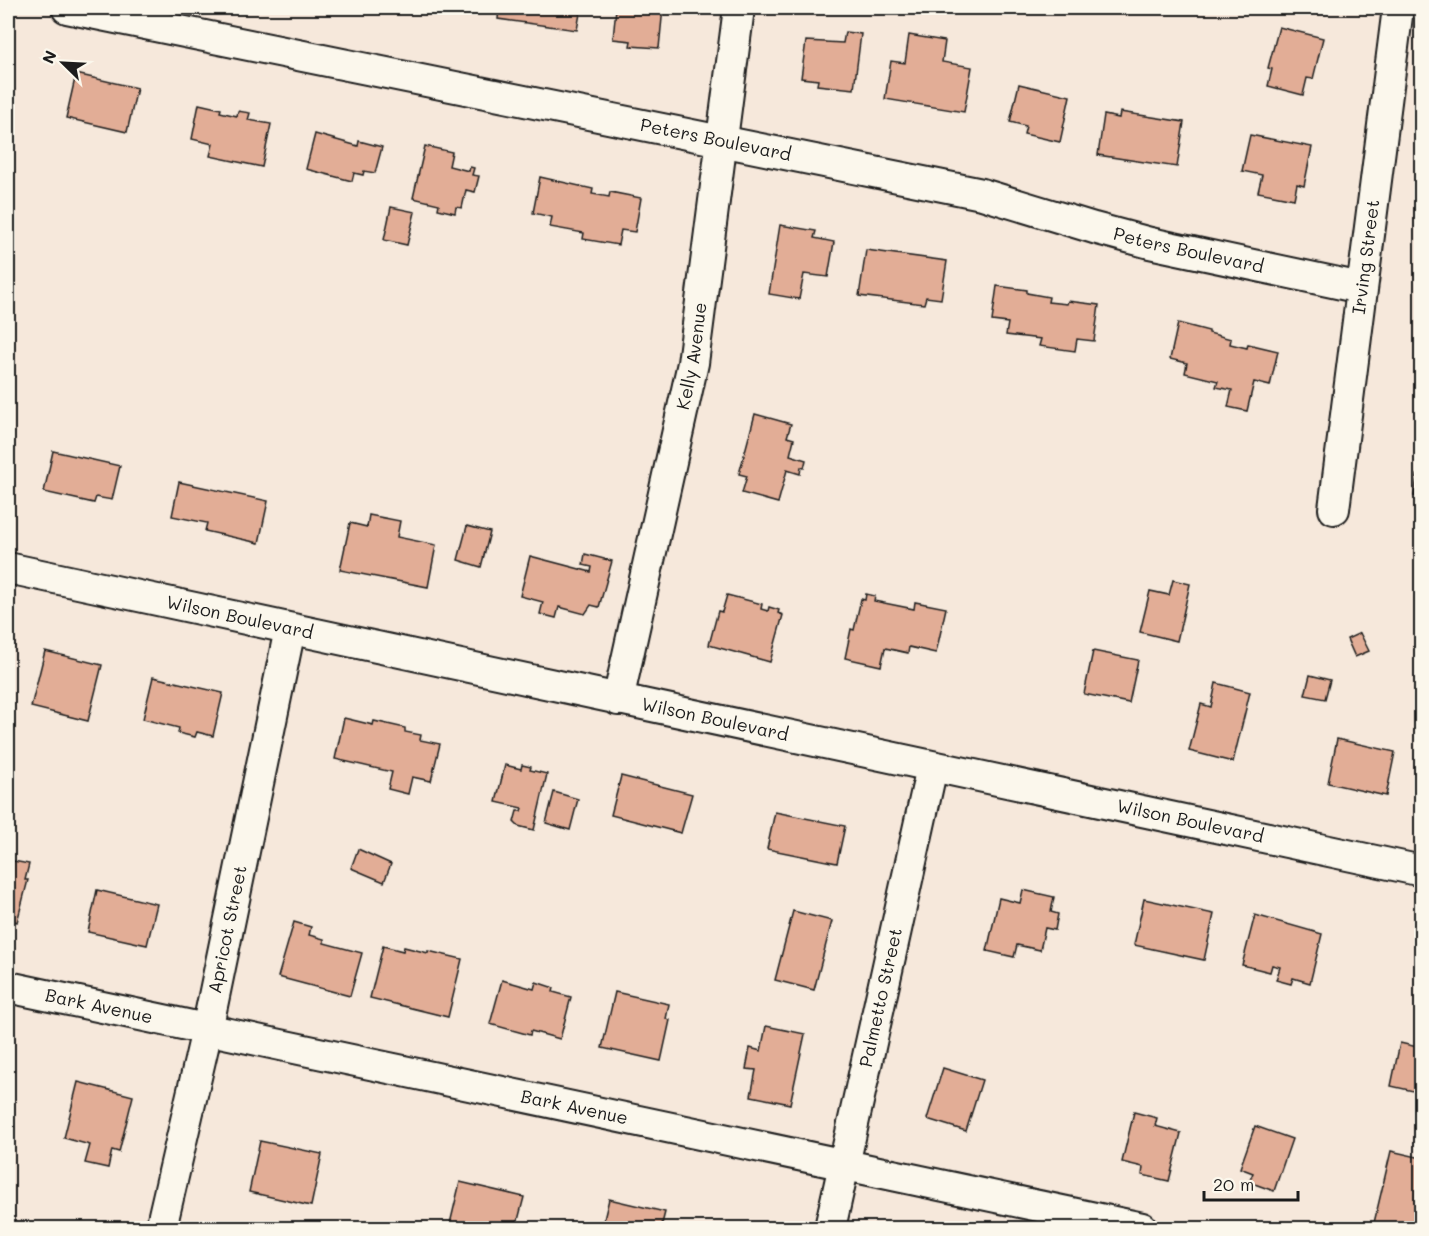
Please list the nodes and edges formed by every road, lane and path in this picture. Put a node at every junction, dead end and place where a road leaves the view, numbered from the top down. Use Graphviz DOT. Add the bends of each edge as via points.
graph roads {
  1 [pos="67,8"];
  2 [pos="739,8"];
  3 [pos="1398,8"];
  4 [pos="722,141"];
  5 [pos="1361,288"];
  6 [pos="1334,509"];
  7 [pos="8,568"];
  8 [pos="290,629"];
  9 [pos="618,700"];
  10 [pos="932,767"];
  11 [pos="1422,871"];
  12 [pos="8,987"];
  13 [pos="207,1030"];
  14 [pos="844,1164"];
  15 [pos="161,1228"];
  16 [pos="830,1228"];
  17 [pos="1142,1228"];
  1 -- 4 [label="street, Peters Boulevard"];
  2 -- 4 [label="street, Kelly Avenue"];
  3 -- 5 [label="street, Irving Street"];
  4 -- 5 [label="street, Peters Boulevard" via="982,194 1150,243"];
  4 -- 9 [label="street, Kelly Avenue" via="693,363"];
  5 -- 6 [label="street, Irving Street"];
  7 -- 8 [label="street, Wilson Boulevard"];
  8 -- 9 [label="street, Wilson Boulevard"];
  8 -- 13 [label="street, Apricot Street"];
  9 -- 10 [label="street, Wilson Boulevard"];
  10 -- 11 [label="street, Wilson Boulevard"];
  10 -- 14 [label="street, Palmetto Street"];
  12 -- 13 [label="street, Bark Avenue"];
  13 -- 14 [label="street, Bark Avenue"];
  13 -- 15 [label="street, Apricot Street"];
  14 -- 16 [label="street, Palmetto Street"];
  14 -- 17 [label="street, Bark Avenue"];
}
